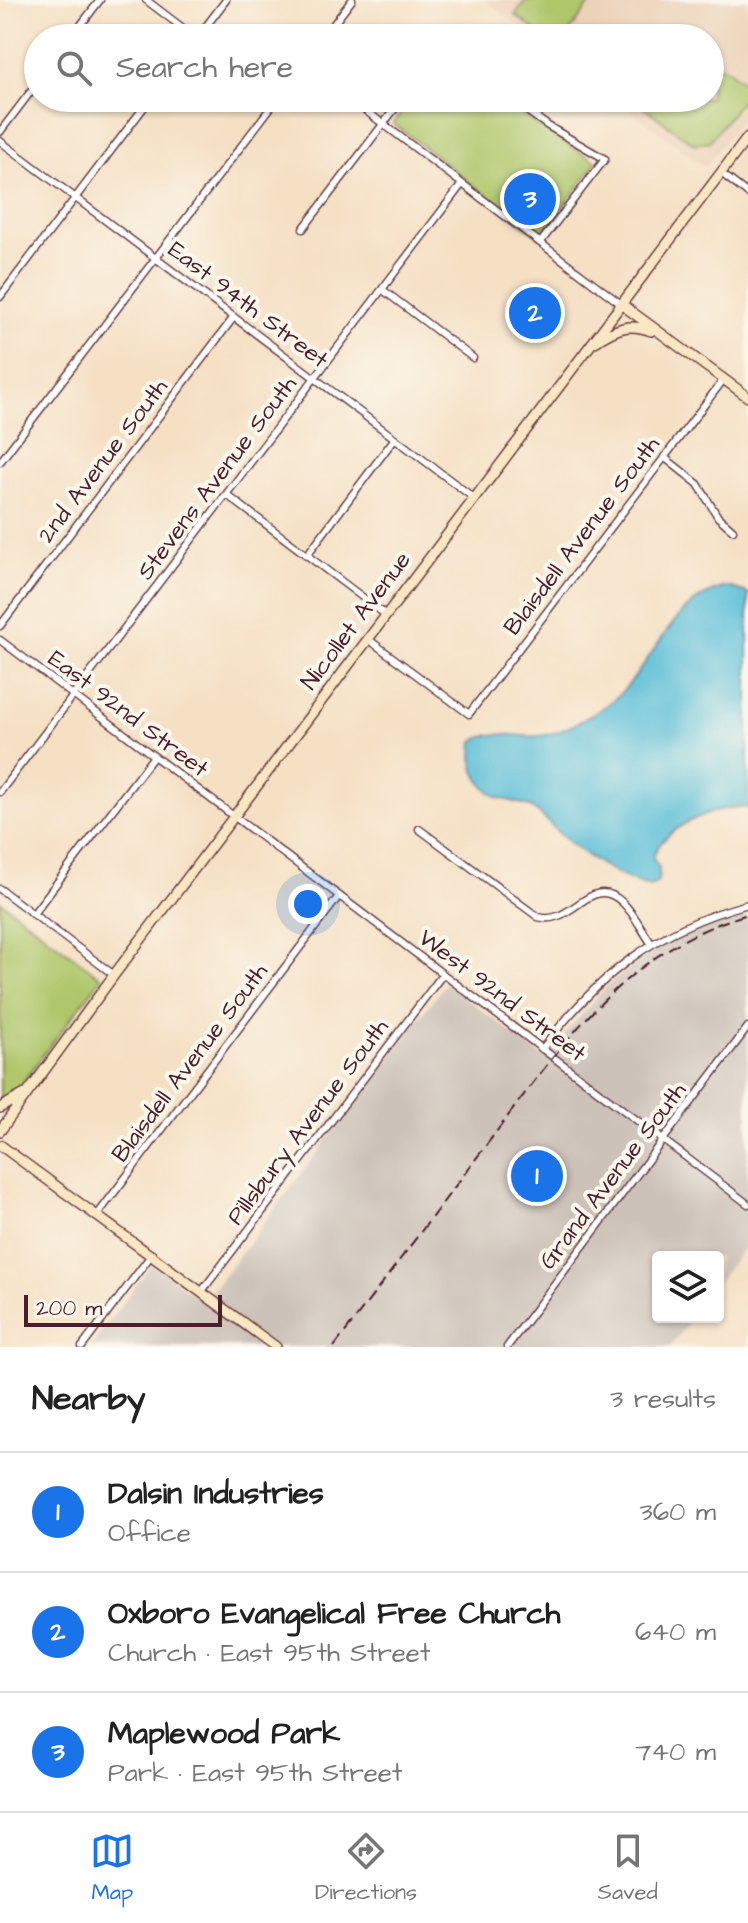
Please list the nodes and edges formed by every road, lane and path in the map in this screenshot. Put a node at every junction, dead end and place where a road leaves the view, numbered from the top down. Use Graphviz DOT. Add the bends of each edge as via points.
graph roads {
  1 [pos="100,0"];
  2 [pos="146,0"];
  3 [pos="226,0"];
  4 [pos="352,0"];
  5 [pos="82,24"];
  6 [pos="178,24"];
  7 [pos="207,24"];
  8 [pos="334,24"];
  9 [pos="24,100"];
  10 [pos="140,112"];
  11 [pos="266,112"];
  12 [pos="367,112"];
  13 [pos="392,112"];
  14 [pos="528,112"];
  15 [pos="383,124"];
  16 [pos="0,132"];
  17 [pos="748,137"];
  18 [pos="0,141"];
  19 [pos="721,173"];
  20 [pos="462,184"];
  21 [pos="748,194"];
  22 [pos="76,198"];
  23 [pos="303,229"];
  24 [pos="540,243"];
  25 [pos="155,258"];
  26 [pos="383,290"];
  27 [pos="0,297"];
  28 [pos="621,304"];
  29 [pos="234,317"];
  30 [pos="665,336"];
  31 [pos="589,346"];
  32 [pos="473,358"];
  33 [pos="316,379"];
  34 [pos="724,379"];
  35 [pos="748,397"];
  36 [pos="395,438"];
  37 [pos="664,457"];
  38 [pos="0,462"];
  39 [pos="227,495"];
  40 [pos="474,498"];
  41 [pos="733,530"];
  42 [pos="307,555"];
  43 [pos="386,615"];
  44 [pos="0,626"];
  45 [pos="368,639"];
  46 [pos="0,640"];
  47 [pos="74,696"];
  48 [pos="154,756"];
  49 [pos="0,792"];
  50 [pos="233,817"];
  51 [pos="419,829"];
  52 [pos="0,889"];
  53 [pos="339,896"];
  54 [pos="748,904"];
  55 [pos="33,914"];
  56 [pos="651,943"];
  57 [pos="443,974"];
  58 [pos="114,975"];
  59 [pos="748,1027"];
  60 [pos="542,1049"];
  61 [pos="28,1093"];
  62 [pos="0,1108"];
  63 [pos="0,1131"];
  64 [pos="662,1139"];
  65 [pos="0,1145"];
  66 [pos="748,1204"];
  67 [pos="98,1214"];
  68 [pos="153,1253"];
  69 [pos="202,1291"];
  70 [pos="82,1347"];
  71 [pos="276,1347"];
  72 [pos="507,1347"];
  1 -- 5 [label="street"];
  2 -- 6 [label="street"];
  3 -- 7 [label="street"];
  4 -- 8 [label="street"];
  9 -- 16 [label="street"];
  10 -- 22 [label="street"];
  11 -- 25 [label="street"];
  12 -- 15 [label="street"];
  13 -- 15 [label="street"];
  14 -- 24 [label="street" via="605,159"];
  15 -- 20 [label="street"];
  15 -- 23 [label="street"];
  17 -- 19 [label="main road, Nicollet Avenue"];
  18 -- 22 [label="street, East 94th Street"];
  19 -- 21 [label="street"];
  19 -- 28 [label="main road, Nicollet Avenue"];
  20 -- 24 [label="street"];
  20 -- 26 [label="street, Stevens Avenue South"];
  22 -- 25 [label="street, East 94th Street"];
  22 -- 27 [label="street"];
  24 -- 28 [label="street"];
  25 -- 29 [label="street, East 94th Street"];
  25 -- 38 [label="street"];
  26 -- 32 [label="street"];
  26 -- 33 [label="street, Stevens Avenue South"];
  28 -- 30 [label="main road"];
  28 -- 31 [label="main road, Nicollet Avenue"];
  29 -- 33 [label="street, East 94th Street"];
  29 -- 44 [label="street, 2nd Avenue South"];
  30 -- 31 [label="main road" via="631,325"];
  30 -- 34 [label="main road"];
  31 -- 40 [label="main road, Nicollet Avenue"];
  33 -- 36 [label="street, East 94th Street"];
  33 -- 39 [label="street, Stevens Avenue South"];
  34 -- 35 [label="main road"];
  34 -- 37 [label="street, Blaisdell Avenue South"];
  36 -- 40 [label="street, East 94th Street"];
  36 -- 42 [label="street"];
  37 -- 41 [label="street" via="698,484 718,517"];
  37 -- 45 [label="street, Blaisdell Avenue South" via="469,714"];
  39 -- 42 [label="street"];
  39 -- 47 [label="street, Stevens Avenue South"];
  40 -- 43 [label="main road, Nicollet Avenue"];
  42 -- 43 [label="street"];
  43 -- 45 [label="main road, Nicollet Avenue"];
  45 -- 50 [label="main road, Nicollet Avenue"];
  46 -- 47 [label="street, East 92nd Street"];
  47 -- 48 [label="street, East 92nd Street"];
  47 -- 49 [label="street, Stevens Avenue South"];
  48 -- 50 [label="street, East 92nd Street"];
  48 -- 55 [label="street"];
  50 -- 53 [label="street, West 92nd Street"];
  50 -- 58 [label="main road, Nicollet Avenue"];
  51 -- 56 [label="street" via="538,917 563,917 589,895 606,894 621,901"];
  52 -- 55 [label="street"];
  53 -- 57 [label="street, West 92nd Street"];
  53 -- 67 [label="street, Blaisdell Avenue South"];
  54 -- 56 [label="street" via="675,929"];
  55 -- 58 [label="street"];
  56 -- 60 [label="street" via="584,998"];
  57 -- 60 [label="street, West 92nd Street"];
  57 -- 69 [label="street, Pillsbury Avenue South"];
  58 -- 61 [label="main road, Nicollet Avenue"];
  59 -- 64 [label="street, Grand Avenue South"];
  60 -- 64 [label="street, West 92nd Street"];
  61 -- 62 [label="main road"];
  61 -- 63 [label="main road, Nicollet Avenue"];
  64 -- 66 [label="street, West 92nd Street"];
  64 -- 72 [label="street, Grand Avenue South"];
  65 -- 67 [label="main road"];
  67 -- 68 [label="main road"];
  68 -- 69 [label="main road"];
  68 -- 70 [label="street"];
  69 -- 71 [label="main road"];
}
